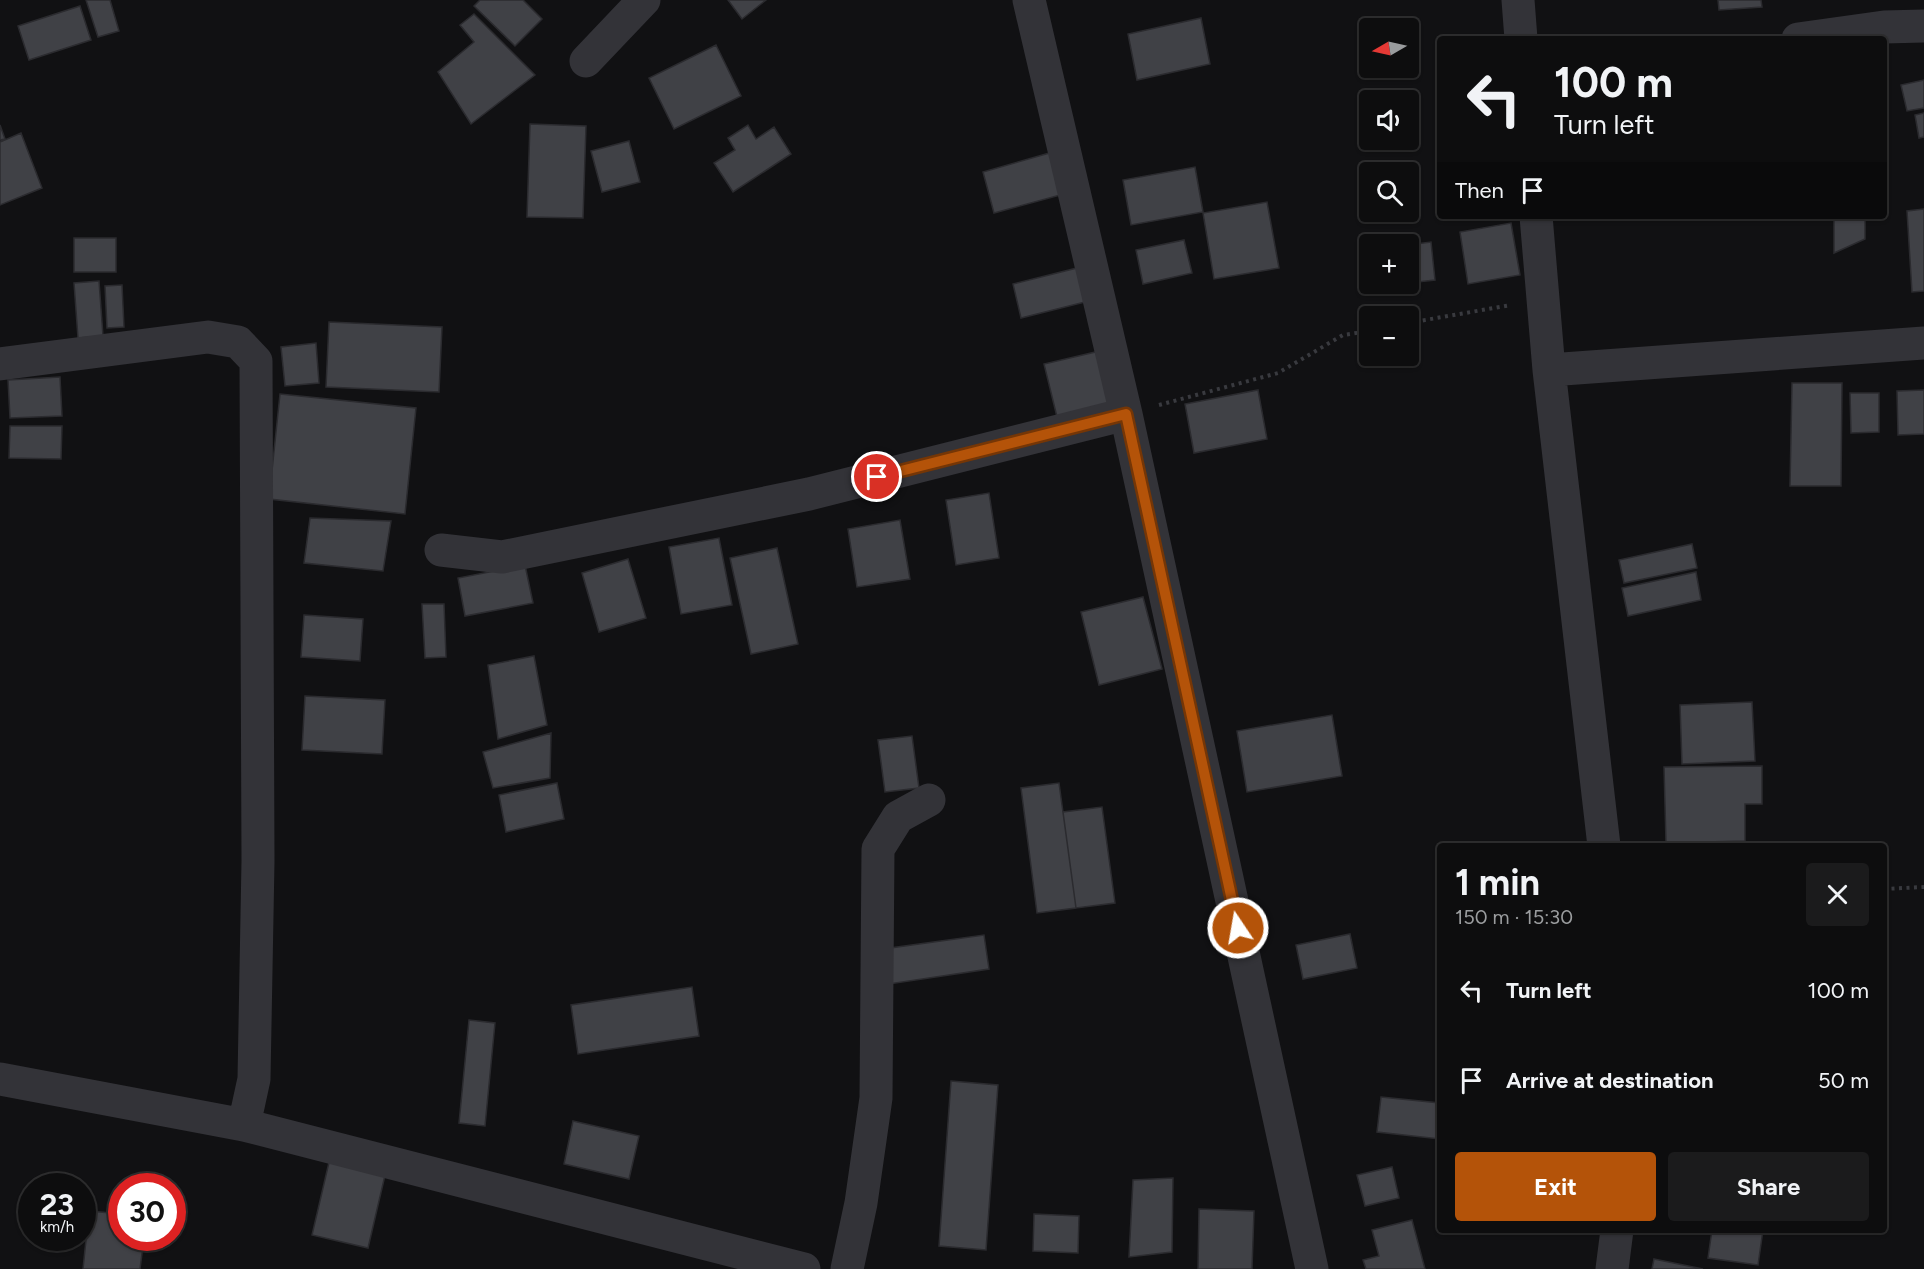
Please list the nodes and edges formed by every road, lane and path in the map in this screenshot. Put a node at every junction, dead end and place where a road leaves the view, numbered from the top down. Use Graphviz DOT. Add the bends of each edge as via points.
graph roads {
  1 [pos="644,0"];
  2 [pos="1029,0"];
  3 [pos="1518,0"];
  4 [pos="1883,14"];
  5 [pos="1924,26"];
  6 [pos="1521,36"];
  7 [pos="1808,36"];
  8 [pos="586,61"];
  9 [pos="1536,219"];
  10 [pos="1544,299"];
  11 [pos="1419,321"];
  12 [pos="1359,332"];
  13 [pos="1924,343"];
  14 [pos="0,364"];
  15 [pos="1549,370"];
  16 [pos="1126,414"];
  17 [pos="441,550"];
  18 [pos="929,800"];
  19 [pos="1604,843"];
  20 [pos="1924,887"];
  21 [pos="1887,889"];
  22 [pos="0,1079"];
  23 [pos="244,1125"];
  24 [pos="1617,1233"];
  25 [pos="804,1269"];
  26 [pos="847,1269"];
  27 [pos="1312,1269"];
  28 [pos="1612,1269"];
  1 -- 8 [label="street"];
  2 -- 16 [label="street"];
  3 -- 6 [label="street"];
  4 -- 5 [label="street"];
  4 -- 7 [label="street"];
  9 -- 10 [label="street"];
  10 -- 11 [label="path"];
  10 -- 15 [label="street"];
  12 -- 16 [label="path" via="1343,335 1278,373"];
  13 -- 15 [label="street"];
  14 -- 23 [label="street" via="207,337 238,342 256,361 258,861 254,1080"];
  15 -- 19 [label="street"];
  16 -- 17 [label="street" via="809,494 502,557"];
  16 -- 27 [label="street"];
  18 -- 26 [label="street" via="898,817 878,849 876,1098"];
  20 -- 21 [label="path"];
  22 -- 23 [label="street"];
  23 -- 25 [label="street"];
  24 -- 28 [label="street"];
}
